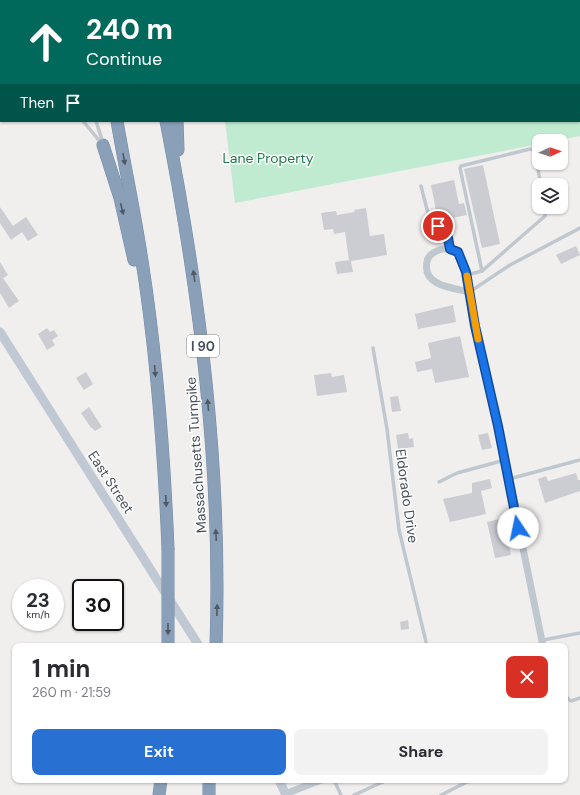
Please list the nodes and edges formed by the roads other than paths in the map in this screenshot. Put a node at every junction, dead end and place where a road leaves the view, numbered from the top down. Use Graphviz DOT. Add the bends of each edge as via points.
graph roads {
  1 [pos="84,122"];
  2 [pos="96,122"];
  3 [pos="117,122"];
  4 [pos="166,122"];
  5 [pos="176,122"];
  6 [pos="103,145"];
  7 [pos="539,178"];
  8 [pos="421,186"];
  9 [pos="181,199"];
  10 [pos="545,214"];
  11 [pos="580,228"];
  12 [pos="450,249"];
  13 [pos="482,271"];
  14 [pos="467,275"];
  15 [pos="470,292"];
  16 [pos="0,332"];
  17 [pos="373,348"];
  18 [pos="153,352"];
  19 [pos="505,460"];
  20 [pos="580,460"];
  21 [pos="509,480"];
  22 [pos="439,482"];
  23 [pos="580,633"];
  24 [pos="168,643"];
  25 [pos="197,643"];
  26 [pos="216,643"];
  27 [pos="426,643"];
  28 [pos="543,643"];
  29 [pos="568,698"];
  30 [pos="580,698"];
  31 [pos="161,783"];
  32 [pos="209,783"];
  33 [pos="280,783"];
  34 [pos="314,783"];
  35 [pos="335,783"];
  36 [pos="380,783"];
  37 [pos="465,783"];
  38 [pos="286,794"];
  39 [pos="159,795"];
  40 [pos="208,795"];
  41 [pos="341,795"];
  42 [pos="354,795"];
  43 [pos="441,795"];
  1 -- 6 [label="lane"];
  2 -- 6 [label="lane"];
  3 -- 18 [label="highway, one-way" via="142,262"];
  4 -- 9 [label="highway, Massachusetts Turnpike / I 90"];
  5 -- 9 [label="highway"];
  6 -- 18 [label="highway, one-way" via="123,212"];
  7 -- 13 [label="lane" via="534,150 530,149 461,166"];
  8 -- 12 [label="lane" via="429,216 448,238"];
  26 -- 9 [label="highway, Massachusetts Turnpike / I 90, one-way" via="214,480 207,386 195,282"];
  10 -- 13 [label="lane"];
  11 -- 15 [label="lane" via="510,265"];
  12 -- 14 [label="street" via="458,252"];
  12 -- 15 [label="street" via="434,252 427,259 428,275 442,286"];
  13 -- 14 [label="lane"];
  14 -- 15 [label="street"];
  15 -- 19 [label="street" via="475,326"];
  16 -- 25 [label="main road, East Street"];
  17 -- 27 [label="lane, Eldorado Drive" via="387,429 399,530"];
  18 -- 24 [label="highway, one-way, bridge" via="168,548"];
  19 -- 21 [label="street"];
  19 -- 22 [label="lane" via="457,473"];
  20 -- 21 [label="lane"];
  21 -- 28 [label="street"];
  23 -- 28 [label="lane"];
  29 -- 30 [label="lane" via="571,701"];
  31 -- 39 [label="highway"];
  32 -- 40 [label="highway"];
  33 -- 38 [label="main road"];
  34 -- 38 [label="street"];
  35 -- 41 [label="lane"];
  36 -- 42 [label="lane"];
  37 -- 43 [label="lane"];
}
